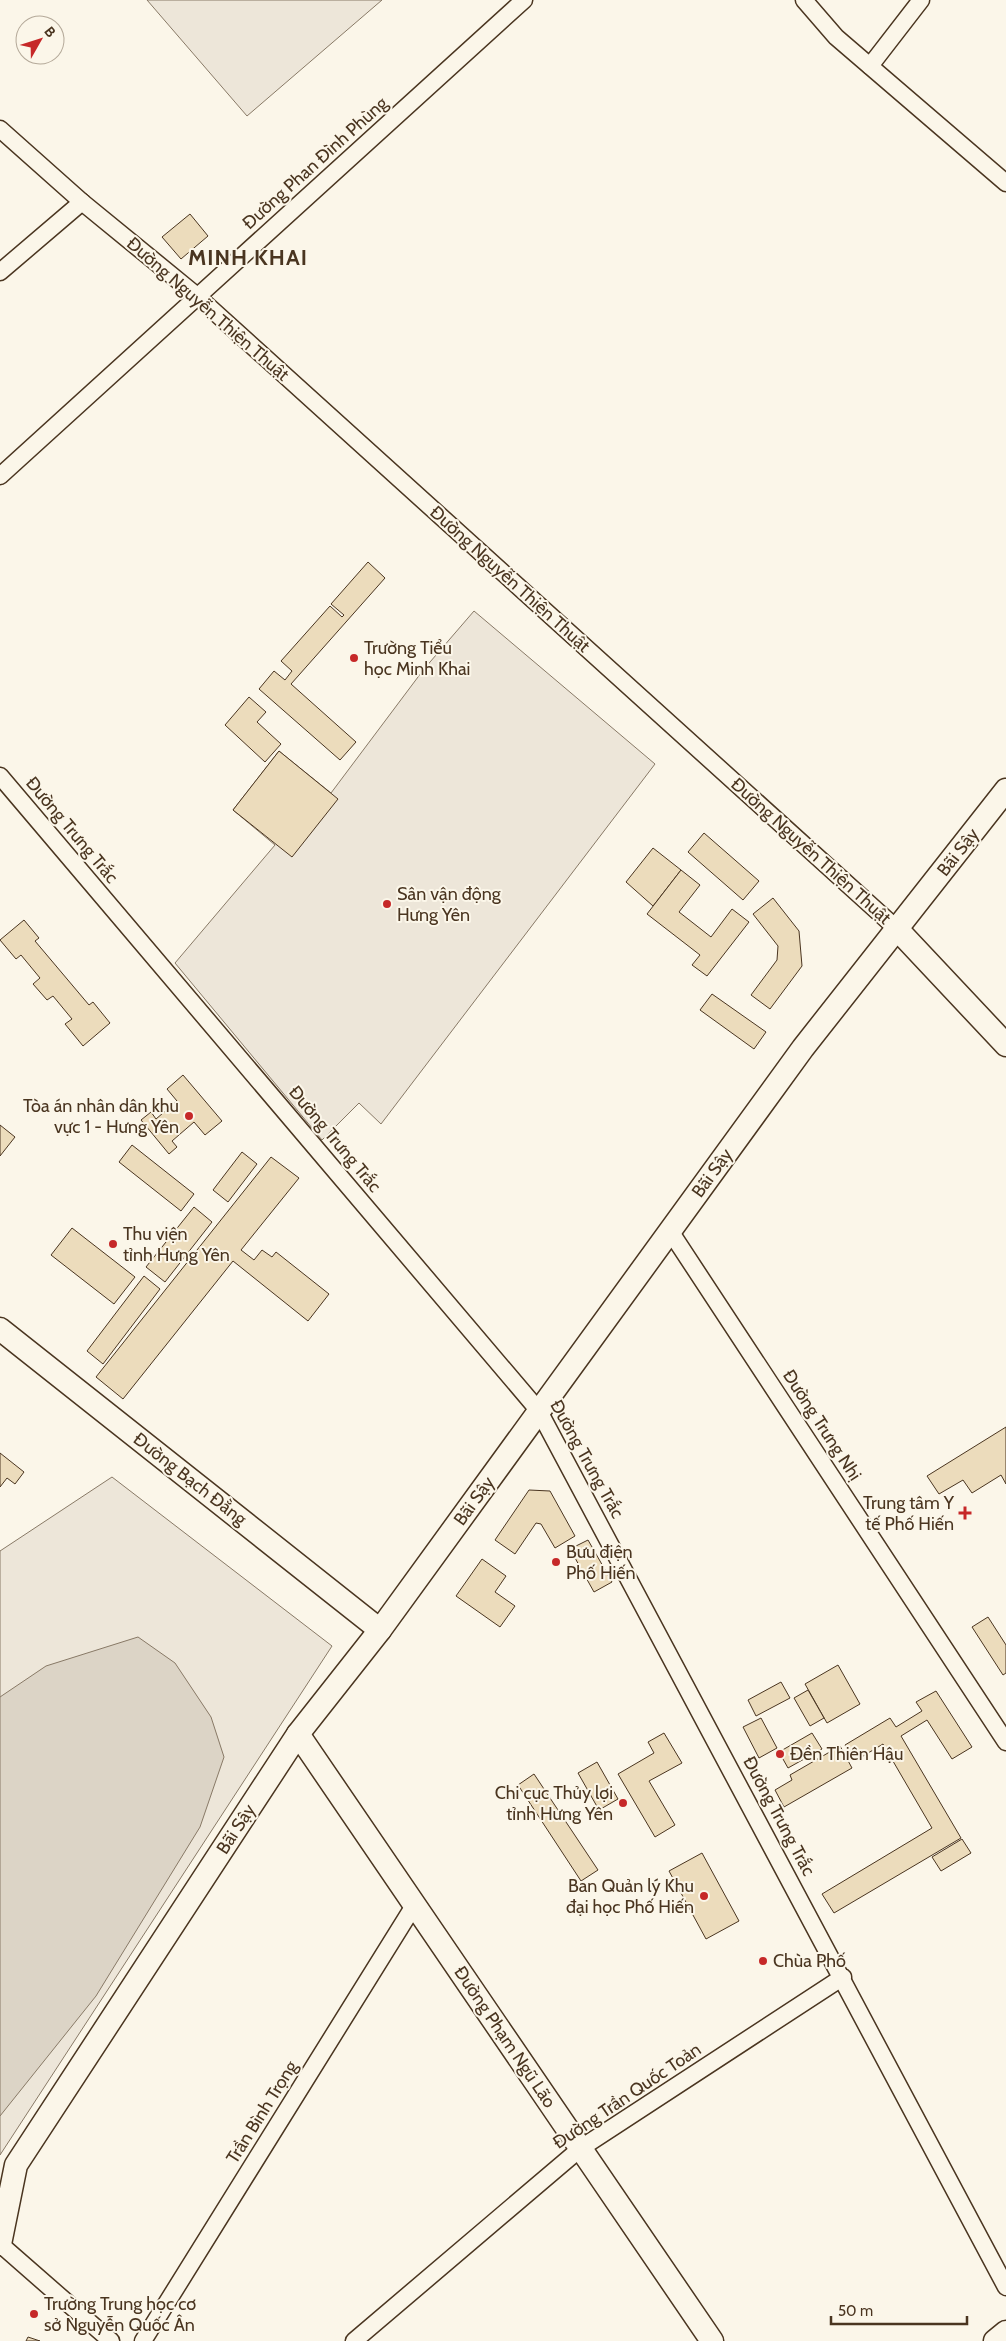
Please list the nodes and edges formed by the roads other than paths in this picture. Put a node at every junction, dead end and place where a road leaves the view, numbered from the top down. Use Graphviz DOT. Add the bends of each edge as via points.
graph roads {
  1 [pos="524,0"];
  2 [pos="804,0"];
  3 [pos="921,0"];
  4 [pos="870,66"];
  5 [pos="0,129"];
  6 [pos="1006,183"];
  7 [pos="82,202"];
  8 [pos="0,272"];
  9 [pos="197,296"];
  10 [pos="0,476"];
  11 [pos="0,776"];
  12 [pos="1006,790"];
  13 [pos="897,929"];
  14 [pos="1006,1045"];
  15 [pos="670,1231"];
  16 [pos="0,1329"];
  17 [pos="539,1410"];
  18 [pos="380,1630"];
  19 [pos="298,1734"];
  20 [pos="1006,1742"];
  21 [pos="415,1904"];
  22 [pos="842,1977"];
  23 [pos="581,2148"];
  24 [pos="0,2244"];
  25 [pos="1006,2287"];
  26 [pos="1006,2332"];
  27 [pos="111,2341"];
  28 [pos="143,2341"];
  29 [pos="354,2341"];
  30 [pos="712,2341"];
  31 [pos="994,2341"];
  1 -- 9 [label="street, Đường Phan Đình Phùng"];
  2 -- 4 [label="street" via="836,37"];
  3 -- 4 [label="street"];
  4 -- 6 [label="street"];
  5 -- 7 [label="street, Đường Nguyễn Thiện Thuật"];
  7 -- 8 [label="street"];
  7 -- 9 [label="street, Đường Nguyễn Thiện Thuật"];
  9 -- 10 [label="street, Đường Phan Đình Phùng"];
  9 -- 13 [label="street, Đường Nguyễn Thiện Thuật"];
  11 -- 17 [label="street, Đường Trưng Trắc"];
  12 -- 13 [label="street, Bãi Sậy"];
  13 -- 14 [label="street, Đường Nguyễn Thiện Thuật"];
  13 -- 15 [label="street, Bãi Sậy" via="803,1048"];
  15 -- 17 [label="street, Bãi Sậy"];
  15 -- 20 [label="street, Đường Trưng Nhị"];
  16 -- 18 [label="street, Đường Bạch Đằng"];
  17 -- 18 [label="street, Bãi Sậy"];
  17 -- 22 [label="street, Đường Trưng Trắc"];
  18 -- 19 [label="street, Bãi Sậy"];
  19 -- 21 [label="street, Đường Phạm Ngũ Lão"];
  19 -- 24 [label="street, Bãi Sậy" via="16,2165"];
  21 -- 23 [label="street, Đường Phạm Ngũ Lão"];
  21 -- 28 [label="street, Trần Bình Trọng"];
  22 -- 23 [label="street, Đường Trần Quốc Toản"];
  22 -- 25 [label="street, Đường Trưng Trắc"];
  23 -- 29 [label="street, Đường Trần Quốc Toản"];
  23 -- 30 [label="street, Đường Phạm Ngũ Lão"];
  24 -- 27 [label="street"];
  26 -- 31 [label="street"];
}
